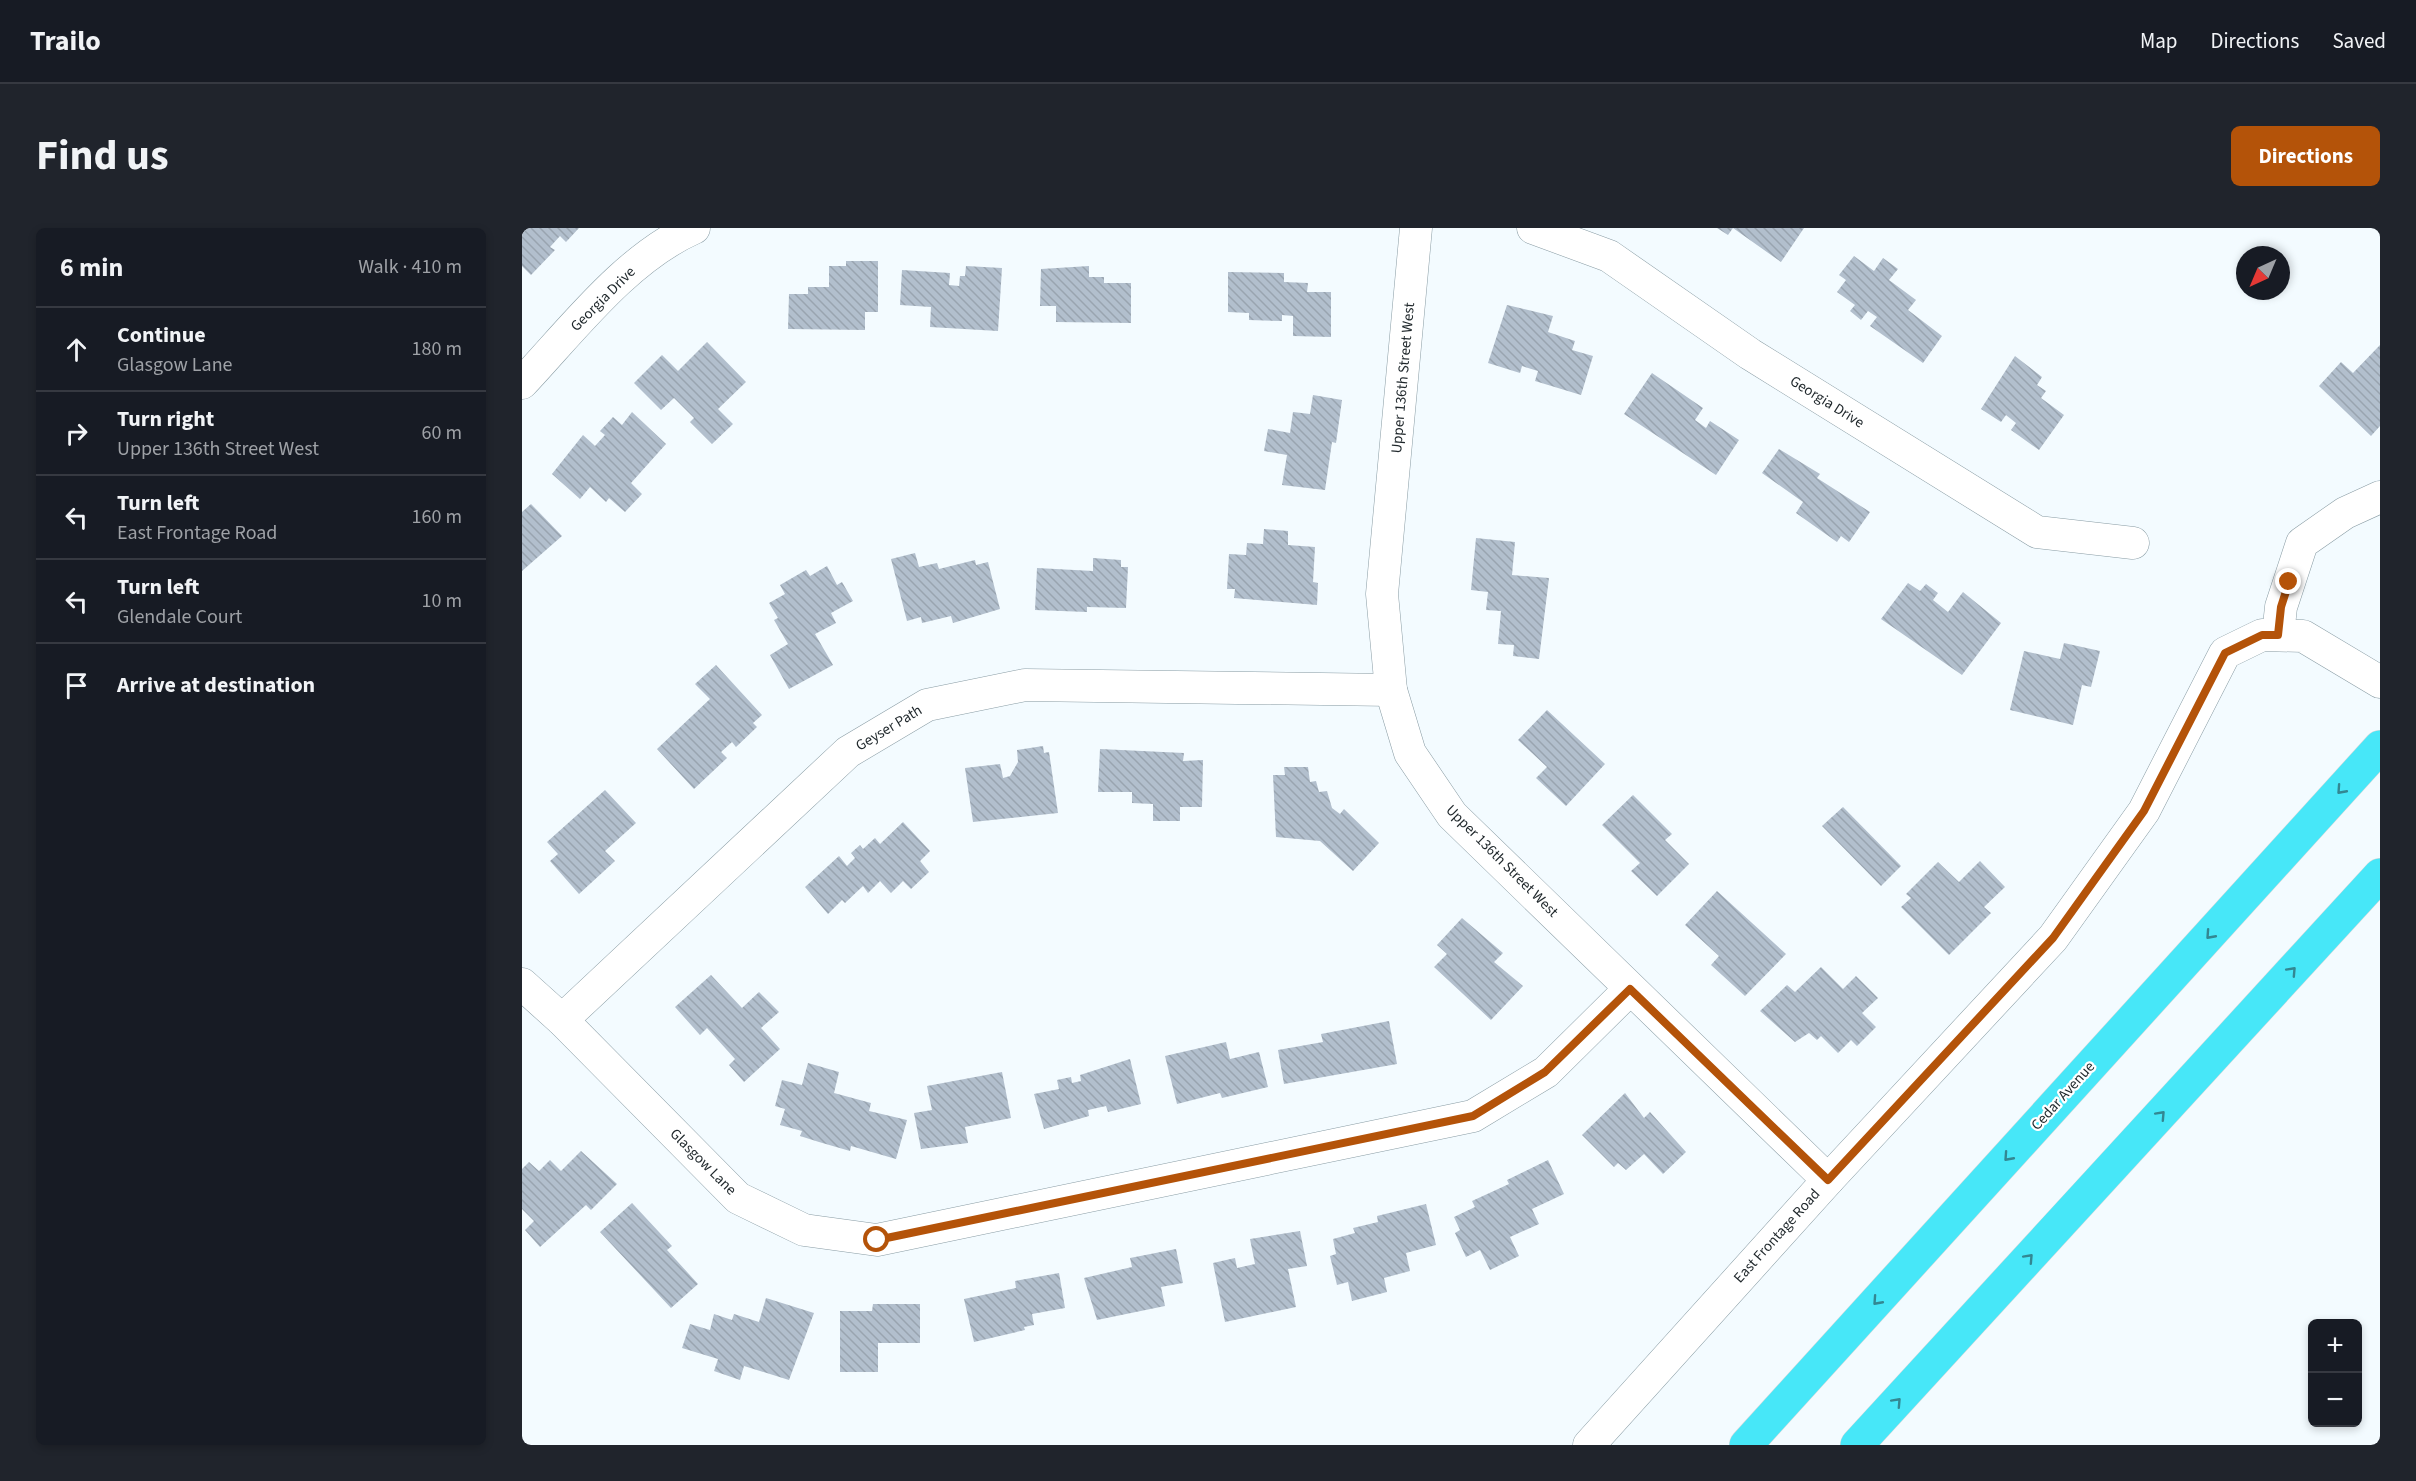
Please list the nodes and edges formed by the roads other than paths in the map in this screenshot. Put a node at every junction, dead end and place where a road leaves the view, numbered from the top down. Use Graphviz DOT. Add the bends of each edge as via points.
graph roads {
  1 [pos="694,228"];
  2 [pos="1416,228"];
  3 [pos="1533,228"];
  4 [pos="522,383"];
  5 [pos="2380,497"];
  6 [pos="2133,543"];
  7 [pos="2291,636"];
  8 [pos="2380,682"];
  9 [pos="1391,690"];
  10 [pos="2380,747"];
  11 [pos="2380,875"];
  12 [pos="522,984"];
  13 [pos="1630,989"];
  14 [pos="562,1020"];
  15 [pos="1828,1180"];
  16 [pos="1589,1445"];
  17 [pos="1746,1445"];
  18 [pos="1857,1445"];
  1 -- 4 [label="street, Georgia Drive" via="673,237 619,280"];
  2 -- 9 [label="street, Upper 136th Street West" via="1382,594"];
  3 -- 6 [label="street, Georgia Drive" via="1609,256 1750,354 2037,532"];
  5 -- 7 [label="street" via="2345,513 2302,543 2281,607"];
  7 -- 8 [label="street"];
  7 -- 15 [label="street, East Frontage Road" via="2262,635 2225,653 2144,811 2053,938"];
  9 -- 13 [label="street, Upper 136th Street West" via="1410,753 1452,814"];
  9 -- 14 [label="street, Geyser Path" via="1024,685 927,705 848,752"];
  10 -- 17 [label="highway, Cedar Avenue, one-way"];
  18 -- 11 [label="highway, one-way"];
  12 -- 14 [label="street, Glasgow Lane"];
  13 -- 14 [label="street, Glasgow Lane" via="1545,1072 1473,1116 877,1240 804,1230 738,1198"];
  13 -- 15 [label="street, Upper 136th Street West"];
  15 -- 16 [label="street, East Frontage Road"];
}
